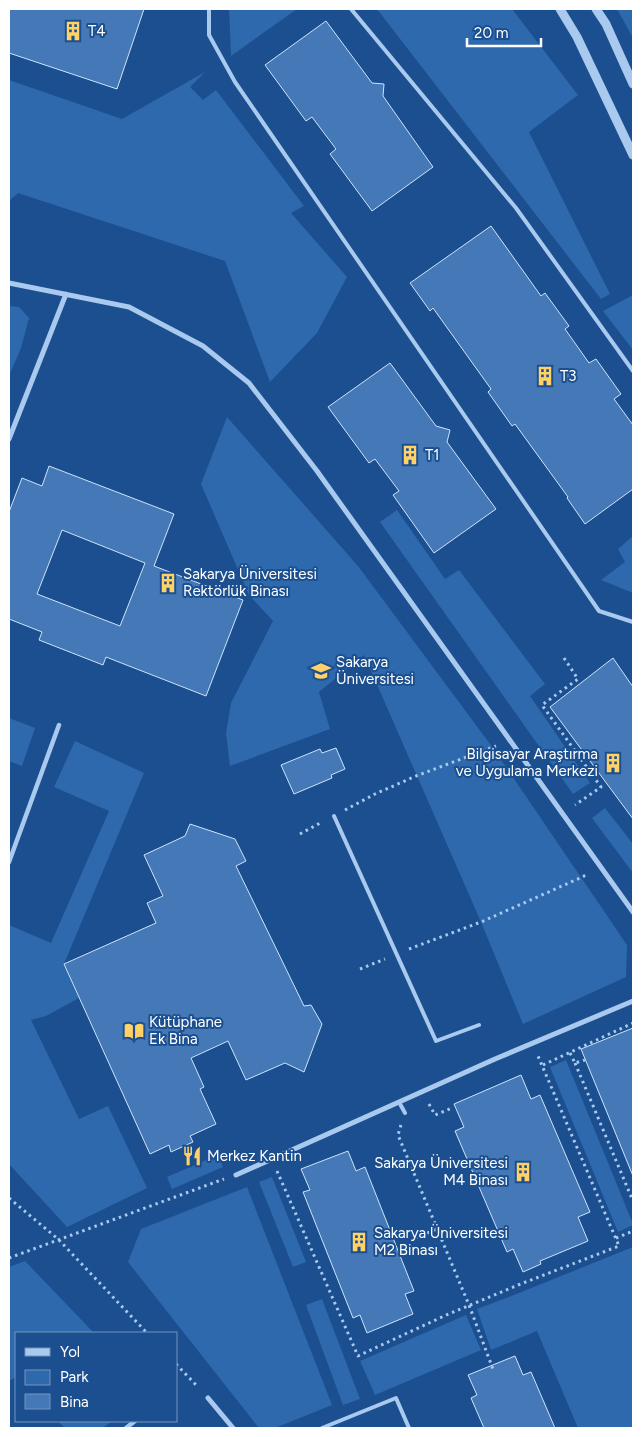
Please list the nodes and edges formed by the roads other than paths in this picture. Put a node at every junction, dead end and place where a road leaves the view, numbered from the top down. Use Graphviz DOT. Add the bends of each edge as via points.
graph roads {
  1 [pos="209,9"];
  2 [pos="351,9"];
  3 [pos="560,9"];
  4 [pos="596,9"];
  5 [pos="633,84"];
  6 [pos="633,155"];
  7 [pos="9,282"];
  8 [pos="66,294"];
  9 [pos="633,371"];
  10 [pos="9,439"];
  11 [pos="633,622"];
  12 [pos="59,725"];
  13 [pos="334,816"];
  14 [pos="9,862"];
  15 [pos="633,912"];
  16 [pos="633,1001"];
  17 [pos="479,1025"];
  18 [pos="399,1102"];
  19 [pos="405,1113"];
  20 [pos="236,1175"];
  21 [pos="208,1398"];
  22 [pos="232,1428"];
  23 [pos="322,1428"];
  24 [pos="409,1428"];
  1 -- 11 [label="lane" via="209,35 235,82 599,611"];
  2 -- 9 [label="lane" via="516,208"];
  3 -- 6 [label="street" via="578,37"];
  4 -- 5 [label="street"];
  7 -- 8 [label="street"];
  8 -- 10 [label="street"];
  8 -- 15 [label="street" via="130,307 203,346 249,383 317,470"];
  12 -- 14 [label="street"];
  13 -- 17 [label="lane" via="436,1041"];
  16 -- 18 [label="street"];
  18 -- 19 [label="lane"];
  18 -- 20 [label="street"];
  21 -- 22 [label="street"];
  23 -- 24 [label="lane" via="396,1398"];
}
